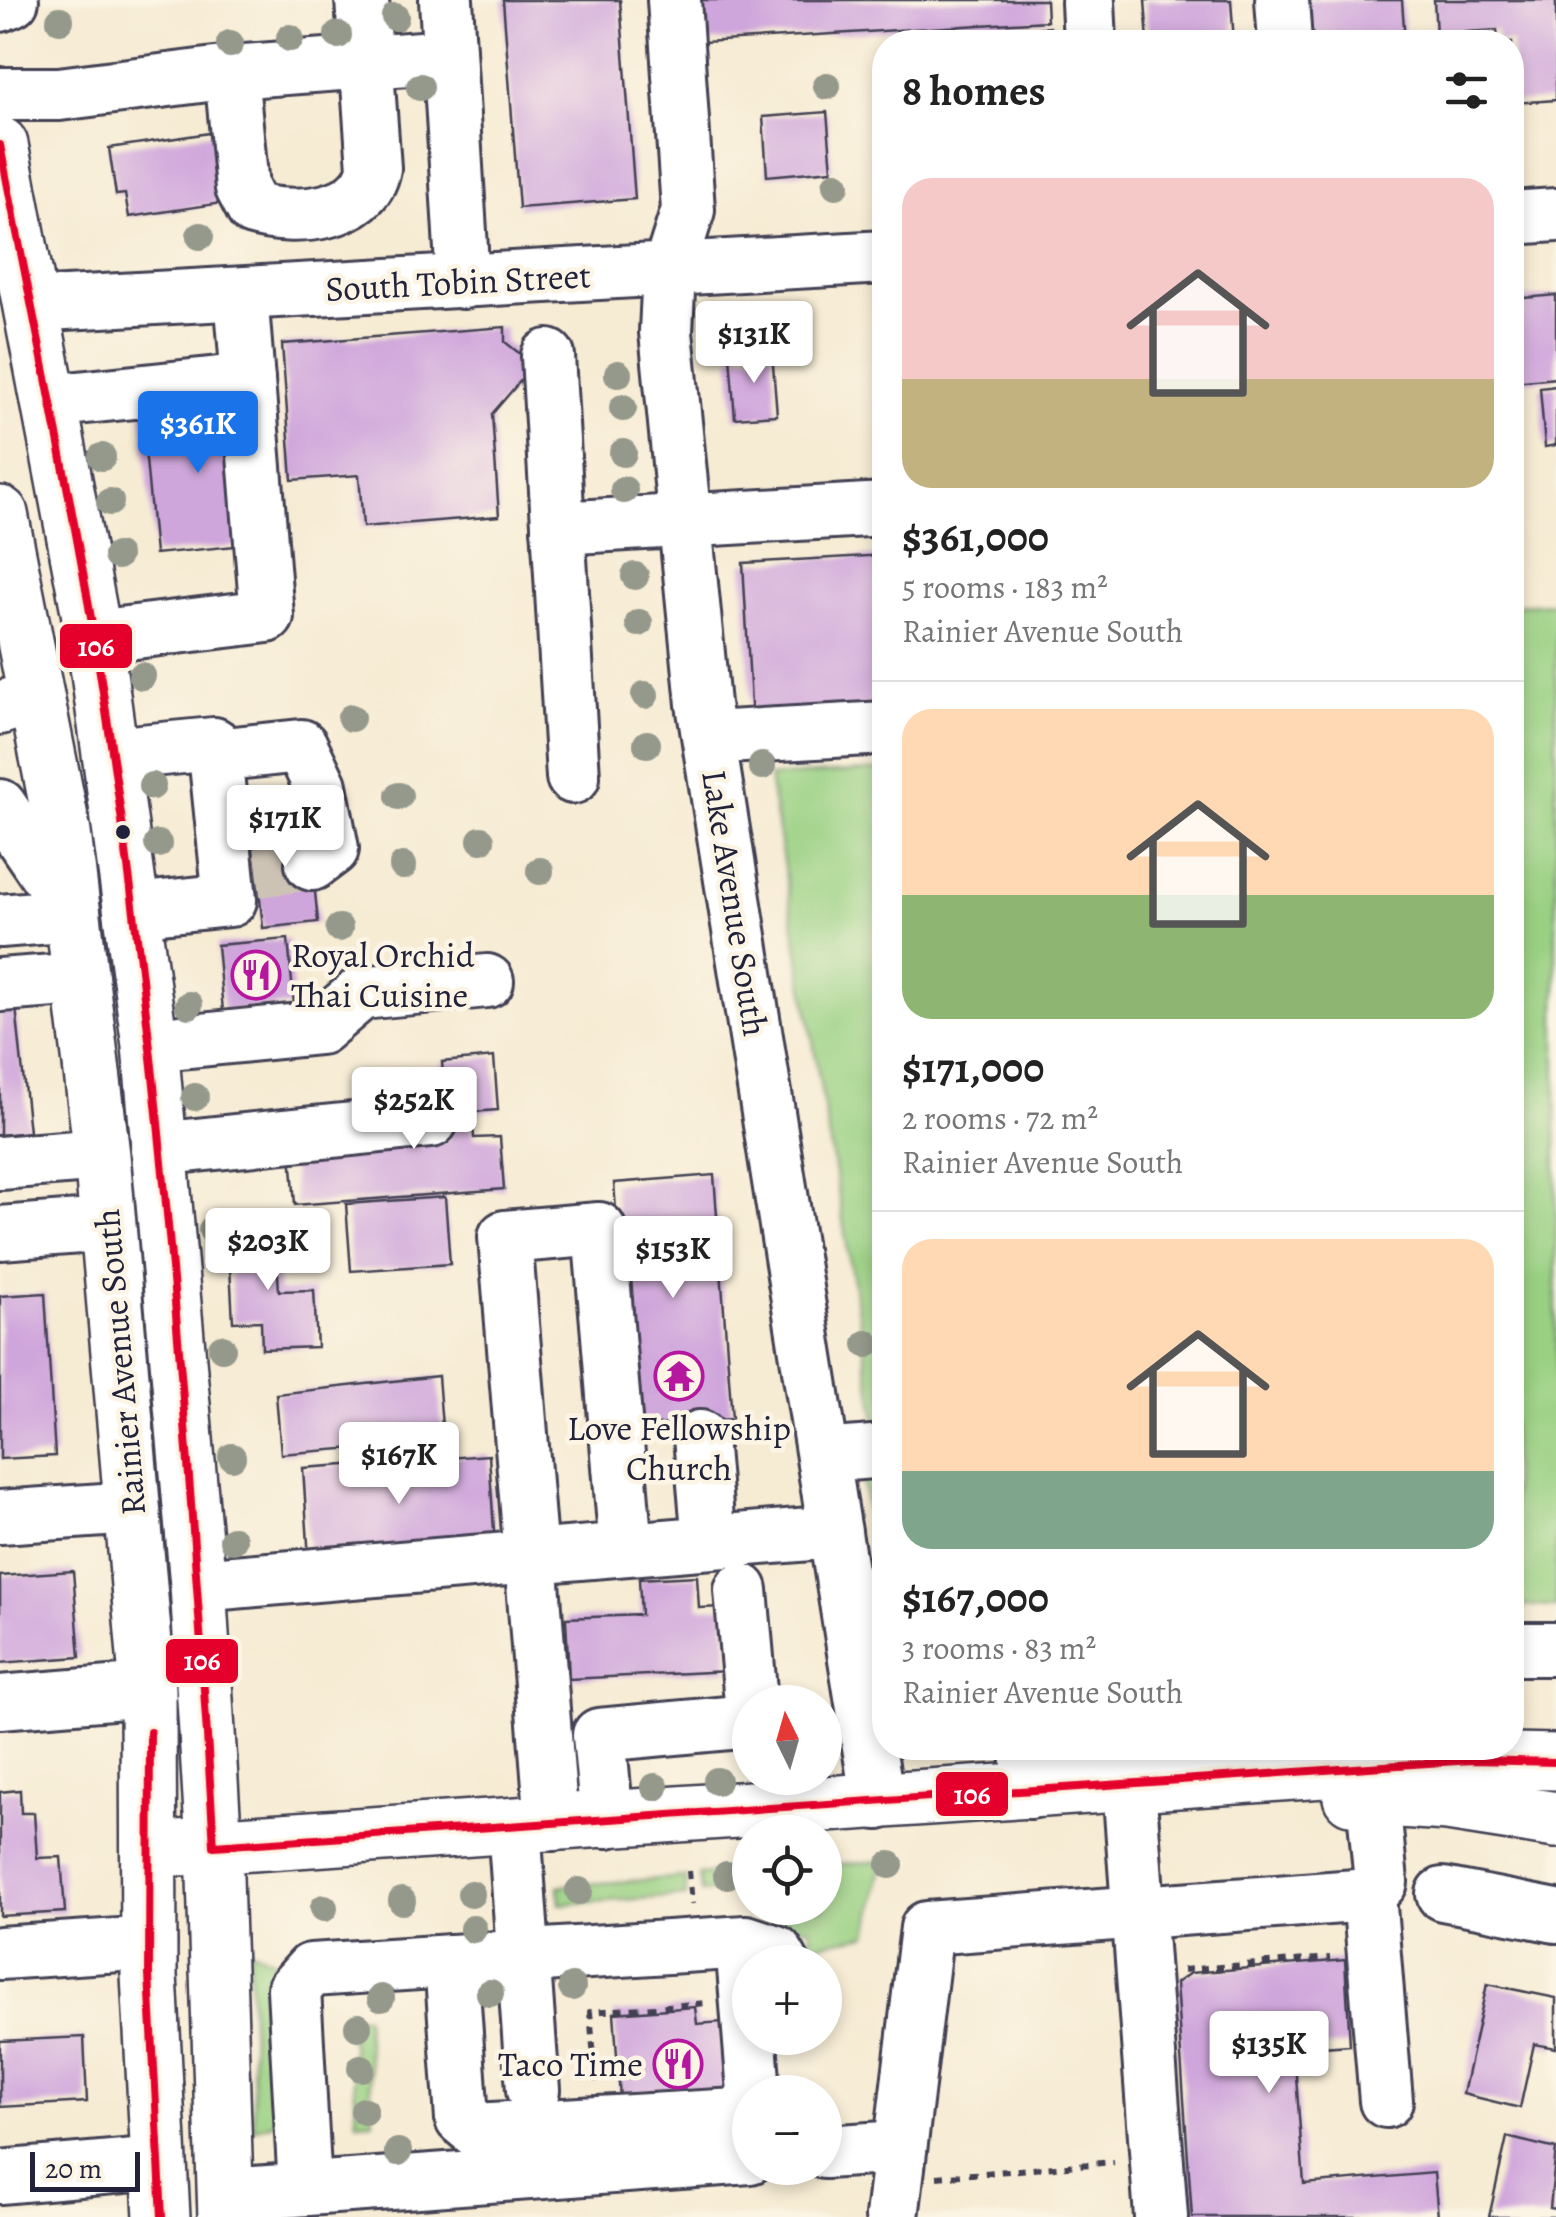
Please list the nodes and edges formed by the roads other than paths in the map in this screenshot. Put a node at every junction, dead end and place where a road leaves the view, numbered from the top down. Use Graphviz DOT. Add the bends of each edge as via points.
graph roads {
  1 [pos="12,0"];
  2 [pos="362,0"];
  3 [pos="446,0"];
  4 [pos="674,0"];
  5 [pos="1282,0"];
  6 [pos="0,5"];
  7 [pos="1284,30"];
  8 [pos="450,56"];
  9 [pos="366,62"];
  10 [pos="230,72"];
  11 [pos="0,94"];
  12 [pos="0,145"];
  13 [pos="1556,215"];
  14 [pos="1524,217"];
  15 [pos="872,258"];
  16 [pos="670,270"];
  17 [pos="464,282"];
  18 [pos="241,294"];
  19 [pos="30,305"];
  20 [pos="548,356"];
  21 [pos="248,380"];
  22 [pos="48,401"];
  23 [pos="872,510"];
  24 [pos="0,514"];
  25 [pos="685,521"];
  26 [pos="558,528"];
  27 [pos="6,582"];
  28 [pos="94,637"];
  29 [pos="18,702"];
  30 [pos="872,729"];
  31 [pos="709,738"];
  32 [pos="110,754"];
  33 [pos="216,756"];
  34 [pos="573,777"];
  35 [pos="0,806"];
  36 [pos="312,864"];
  37 [pos="132,910"];
  38 [pos="74,915"];
  39 [pos="0,920"];
  40 [pos="82,979"];
  41 [pos="487,981"];
  42 [pos="0,985"];
  43 [pos="150,1045"];
  44 [pos="431,1121"];
  45 [pos="157,1149"];
  46 [pos="102,1155"];
  47 [pos="0,1163"];
  48 [pos="107,1225"];
  49 [pos="0,1233"];
  50 [pos="700,1437"];
  51 [pos="872,1452"];
  52 [pos="823,1456"];
  53 [pos="133,1508"];
  54 [pos="0,1518"];
  55 [pos="836,1532"];
  56 [pos="709,1542"];
  57 [pos="626,1549"];
  58 [pos="532,1557"];
  59 [pos="198,1585"];
  60 [pos="740,1590"];
  61 [pos="1524,1649"];
  62 [pos="1556,1649"];
  63 [pos="750,1685"];
  64 [pos="148,1690"];
  65 [pos="0,1702"];
  66 [pos="844,1712"];
  67 [pos="732,1723"];
  68 [pos="1556,1762"];
  69 [pos="1028,1770"];
  70 [pos="1359,1771"];
  71 [pos="1128,1785"];
  72 [pos="755,1795"];
  73 [pos="774,1795"];
  74 [pos="878,1803"];
  75 [pos="607,1820"];
  76 [pos="1556,1820"];
  77 [pos="533,1825"];
  78 [pos="214,1846"];
  79 [pos="151,1850"];
  80 [pos="1442,1894"];
  81 [pos="1369,1895"];
  82 [pos="1138,1913"];
  83 [pos="1556,1916"];
  84 [pos="150,1943"];
  85 [pos="0,1953"];
  86 [pos="732,1953"];
  87 [pos="524,1956"];
  88 [pos="451,1961"];
  89 [pos="533,2090"];
  90 [pos="1386,2101"];
  91 [pos="732,2114"];
  92 [pos="900,2147"];
  93 [pos="842,2151"];
  94 [pos="732,2158"];
  95 [pos="158,2163"];
  96 [pos="0,2177"];
  97 [pos="305,2189"];
  98 [pos="226,2206"];
  99 [pos="893,2209"];
  100 [pos="162,2217"];
  101 [pos="1161,2217"];
  1 -- 6 [label="street"];
  2 -- 9 [label="street"];
  3 -- 8 [label="street"];
  4 -- 16 [label="street, Lake Avenue South" via="688,210"];
  5 -- 7 [label="street"];
  8 -- 9 [label="street"];
  8 -- 17 [label="street"];
  9 -- 10 [label="street"];
  9 -- 10 [label="street" via="370,186 346,208 268,214 252,209 242,188"];
  10 -- 11 [label="street" via="58,94"];
  12 -- 19 [label="main road, Rainier Avenue South"];
  13 -- 14 [label="street"];
  15 -- 16 [label="street, South Tobin Street"];
  16 -- 17 [label="street, South Tobin Street"];
  16 -- 25 [label="street, Lake Avenue South" via="666,332"];
  17 -- 18 [label="street, South Tobin Street"];
  18 -- 19 [label="street, South Tobin Street"];
  18 -- 21 [label="street"];
  19 -- 22 [label="main road, Rainier Avenue South"];
  20 -- 26 [label="street"];
  21 -- 22 [label="street"];
  21 -- 28 [label="street" via="267,616"];
  22 -- 28 [label="main road, Rainier Avenue South"];
  23 -- 25 [label="street"];
  24 -- 27 [label="main road, Rainier Avenue South"];
  25 -- 26 [label="street"];
  25 -- 31 [label="street, Lake Avenue South"];
  26 -- 34 [label="street"];
  27 -- 29 [label="main road, Rainier Avenue South"];
  28 -- 32 [label="main road, Rainier Avenue South"];
  29 -- 38 [label="main road, Rainier Avenue South"];
  30 -- 31 [label="street"];
  31 -- 52 [label="street, Lake Avenue South"];
  32 -- 33 [label="street" via="214,744"];
  32 -- 37 [label="main road, Rainier Avenue South"];
  33 -- 36 [label="street" via="301,746 330,822 332,849"];
  33 -- 37 [label="street" via="242,873 230,900"];
  35 -- 38 [label="street"];
  37 -- 43 [label="main road, Rainier Avenue South"];
  38 -- 39 [label="street"];
  38 -- 40 [label="main road, Rainier Avenue South"];
  40 -- 42 [label="street"];
  40 -- 46 [label="main road, Rainier Avenue South"];
  41 -- 43 [label="street" via="361,993 320,1028"];
  43 -- 45 [label="main road, Rainier Avenue South"];
  44 -- 45 [label="street"];
  45 -- 59 [label="main road, Rainier Avenue South"];
  46 -- 47 [label="street"];
  46 -- 48 [label="main road, Rainier Avenue South"];
  48 -- 49 [label="street"];
  48 -- 53 [label="main road, Rainier Avenue South"];
  50 -- 56 [label="street"];
  51 -- 52 [label="street"];
  52 -- 55 [label="street, Lake Avenue South"];
  53 -- 54 [label="street"];
  53 -- 64 [label="main road, Rainier Avenue South"];
  55 -- 56 [label="street"];
  55 -- 66 [label="street, Lake Avenue South"];
  56 -- 57 [label="street"];
  57 -- 58 [label="street"];
  57 -- 58 [label="street" via="600,1229 505,1236"];
  58 -- 59 [label="street"];
  58 -- 77 [label="street"];
  59 -- 78 [label="main road, Rainier Avenue South"];
  60 -- 63 [label="street"];
  61 -- 62 [label="street"];
  64 -- 65 [label="street"];
  64 -- 79 [label="main road, Rainier Avenue South"];
  66 -- 74 [label="street, Lake Avenue South"];
  67 -- 75 [label="street" via="599,1736"];
  68 -- 70 [label="main road" via="1472,1760"];
  69 -- 71 [label="main road"];
  69 -- 74 [label="main road"];
  70 -- 71 [label="main road"];
  70 -- 76 [label="main road" via="1448,1802"];
  70 -- 81 [label="street" via="1381,1882"];
  71 -- 82 [label="street"];
  72 -- 75 [label="main road"];
  73 -- 74 [label="main road"];
  75 -- 77 [label="main road"];
  77 -- 78 [label="main road"];
  77 -- 87 [label="street"];
  78 -- 79 [label="main road"];
  78 -- 98 [label="main road, Rainier Avenue South"];
  79 -- 84 [label="main road, Rainier Avenue South"];
  80 -- 83 [label="street"];
  81 -- 82 [label="street"];
  81 -- 90 [label="street"];
  82 -- 92 [label="street" via="927,1928"];
  82 -- 101 [label="street"];
  84 -- 85 [label="street"];
  84 -- 95 [label="main road, Rainier Avenue South"];
  86 -- 87 [label="street"];
  87 -- 88 [label="street"];
  87 -- 89 [label="street"];
  88 -- 91 [label="street" via="462,2119 475,2130"];
  88 -- 97 [label="street" via="311,1970 294,1988"];
  92 -- 93 [label="street"];
  92 -- 99 [label="street"];
  94 -- 97 [label="street"];
  95 -- 96 [label="street"];
  95 -- 100 [label="main road, Rainier Avenue South"];
  97 -- 98 [label="street"];
}
